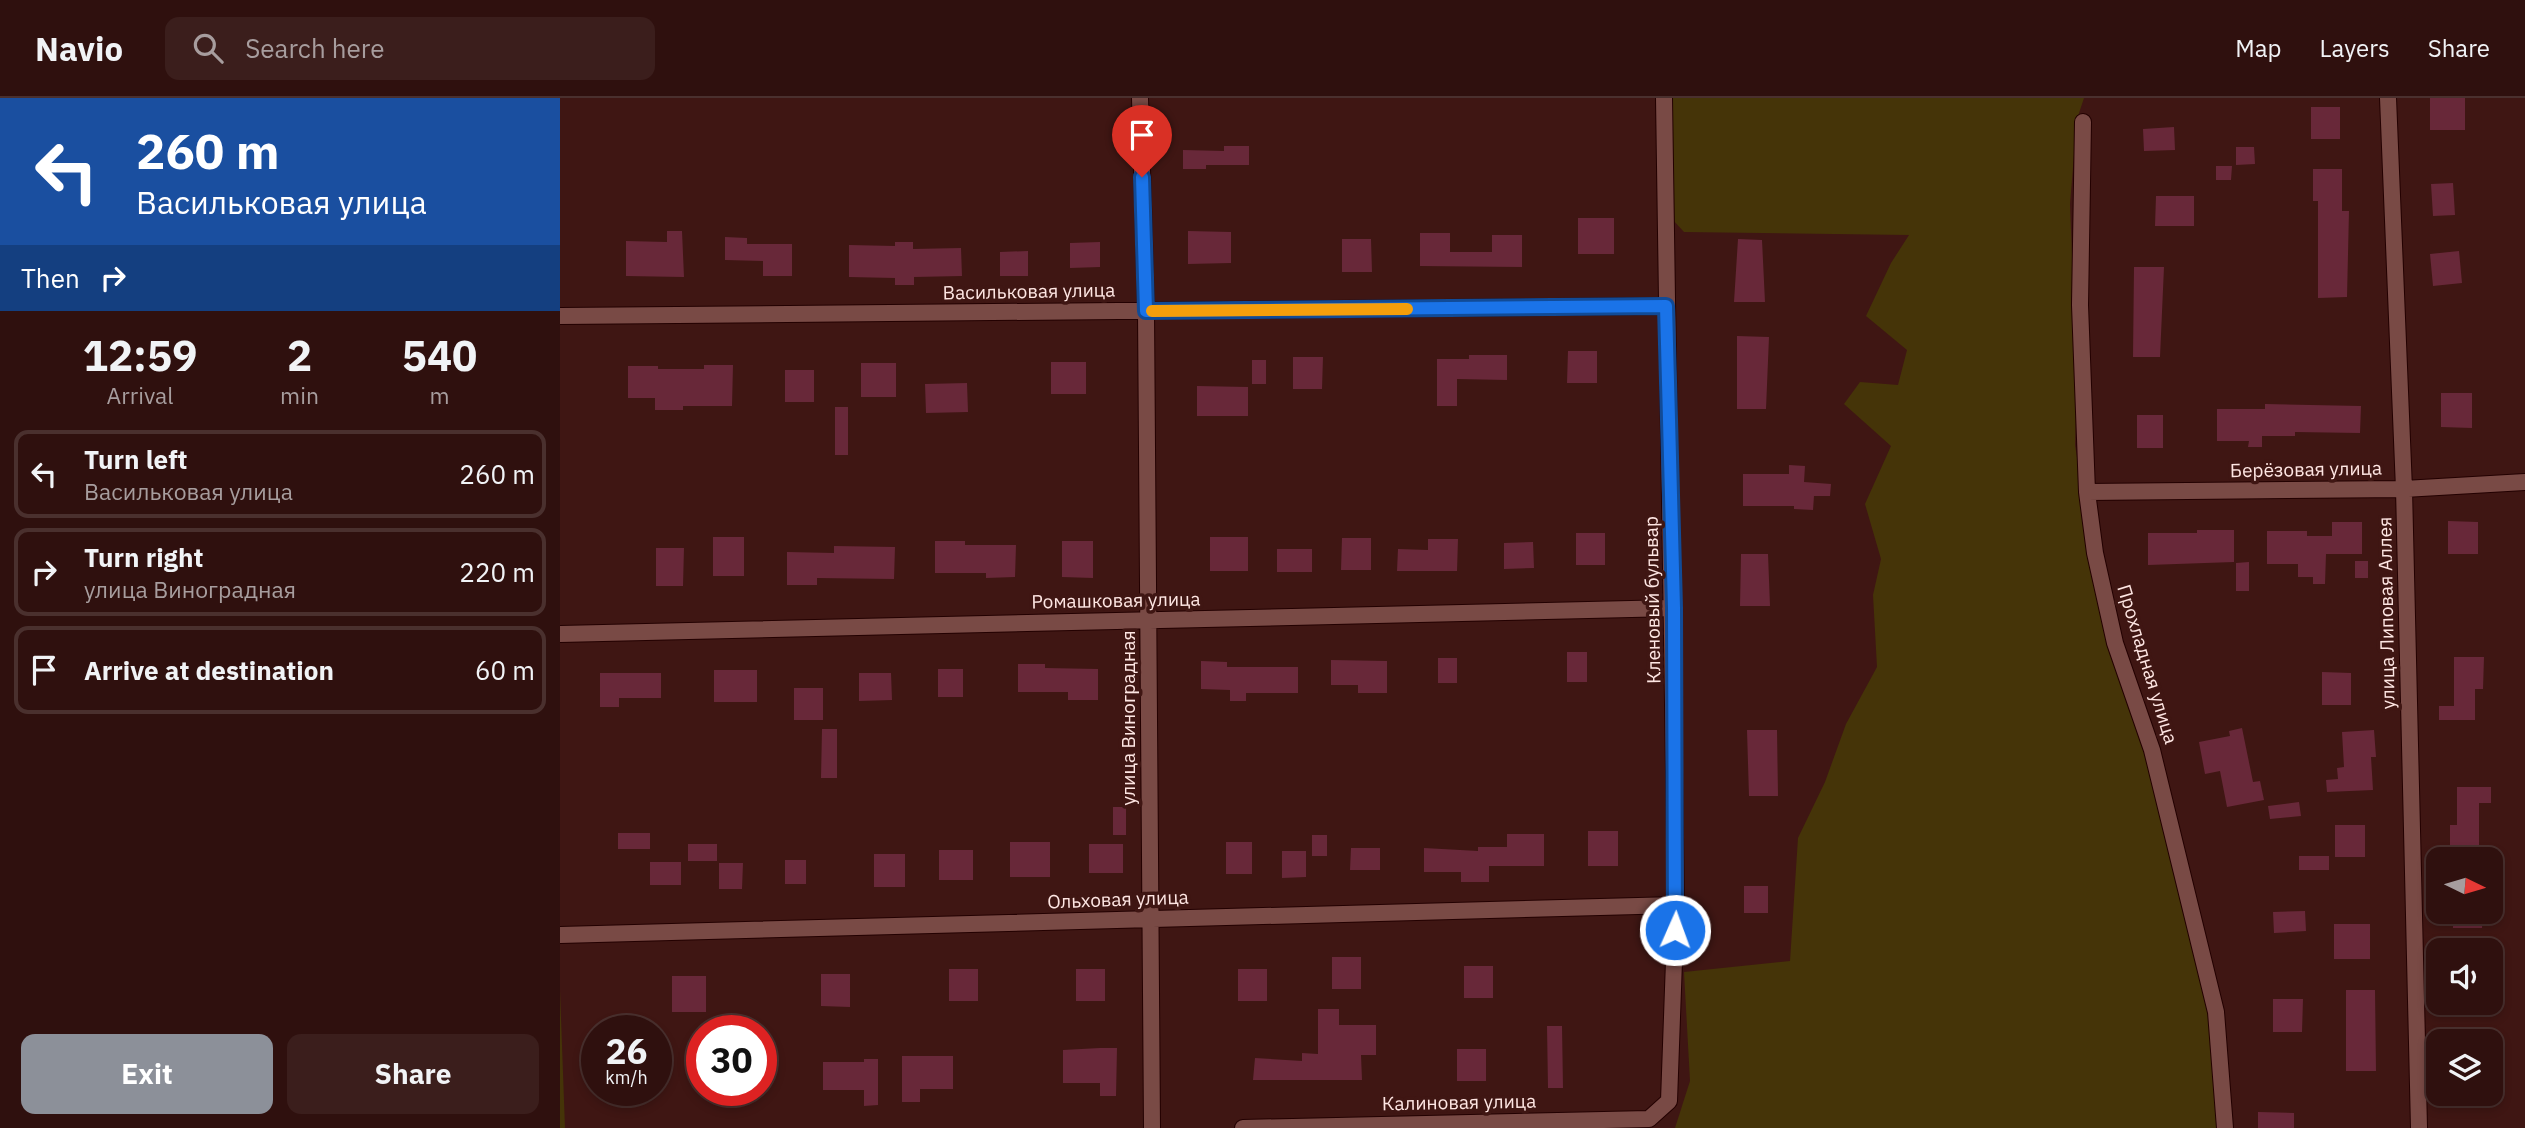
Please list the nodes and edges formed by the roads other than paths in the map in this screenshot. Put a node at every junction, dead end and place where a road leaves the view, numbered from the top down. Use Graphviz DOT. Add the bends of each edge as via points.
graph roads {
  1 [pos="1140,98"];
  2 [pos="1664,98"];
  3 [pos="2388,98"];
  4 [pos="2083,121"];
  5 [pos="1666,306"];
  6 [pos="1146,311"];
  7 [pos="560,316"];
  8 [pos="2525,482"];
  9 [pos="2404,489"];
  10 [pos="2087,492"];
  11 [pos="1674,608"];
  12 [pos="1148,620"];
  13 [pos="560,634"];
  14 [pos="1676,905"];
  15 [pos="1150,919"];
  16 [pos="560,935"];
  17 [pos="1669,1101"];
  18 [pos="1152,1128"];
  19 [pos="1242,1128"];
  20 [pos="2225,1128"];
  21 [pos="2420,1128"];
  1 -- 6 [label="street, улица Виноградная"];
  2 -- 5 [label="street, Кленовый бульвар"];
  3 -- 9 [label="street, улица Липовая Аллея"];
  4 -- 10 [label="street, Прохладная улица" via="2080,305"];
  5 -- 6 [label="street, Васильковая улица"];
  5 -- 11 [label="street, Кленовый бульвар"];
  6 -- 7 [label="street, Васильковая улица"];
  6 -- 12 [label="street, улица Виноградная"];
  8 -- 9 [label="street, Берёзовая улица"];
  9 -- 10 [label="street, Берёзовая улица"];
  9 -- 21 [label="street, улица Липовая Аллея"];
  10 -- 20 [label="street, Прохладная улица" via="2115,643 2152,750 2216,1012"];
  11 -- 12 [label="street, Ромашковая улица"];
  11 -- 14 [label="street, Кленовый бульвар"];
  12 -- 13 [label="street, Ромашковая улица"];
  12 -- 15 [label="street, улица Виноградная"];
  14 -- 15 [label="street, Ольховая улица"];
  14 -- 17 [label="street, Кленовый бульвар"];
  15 -- 16 [label="street, Ольховая улица"];
  15 -- 18 [label="street, улица Виноградная"];
  17 -- 19 [label="street, Калиновая улица" via="1648,1119"];
}
